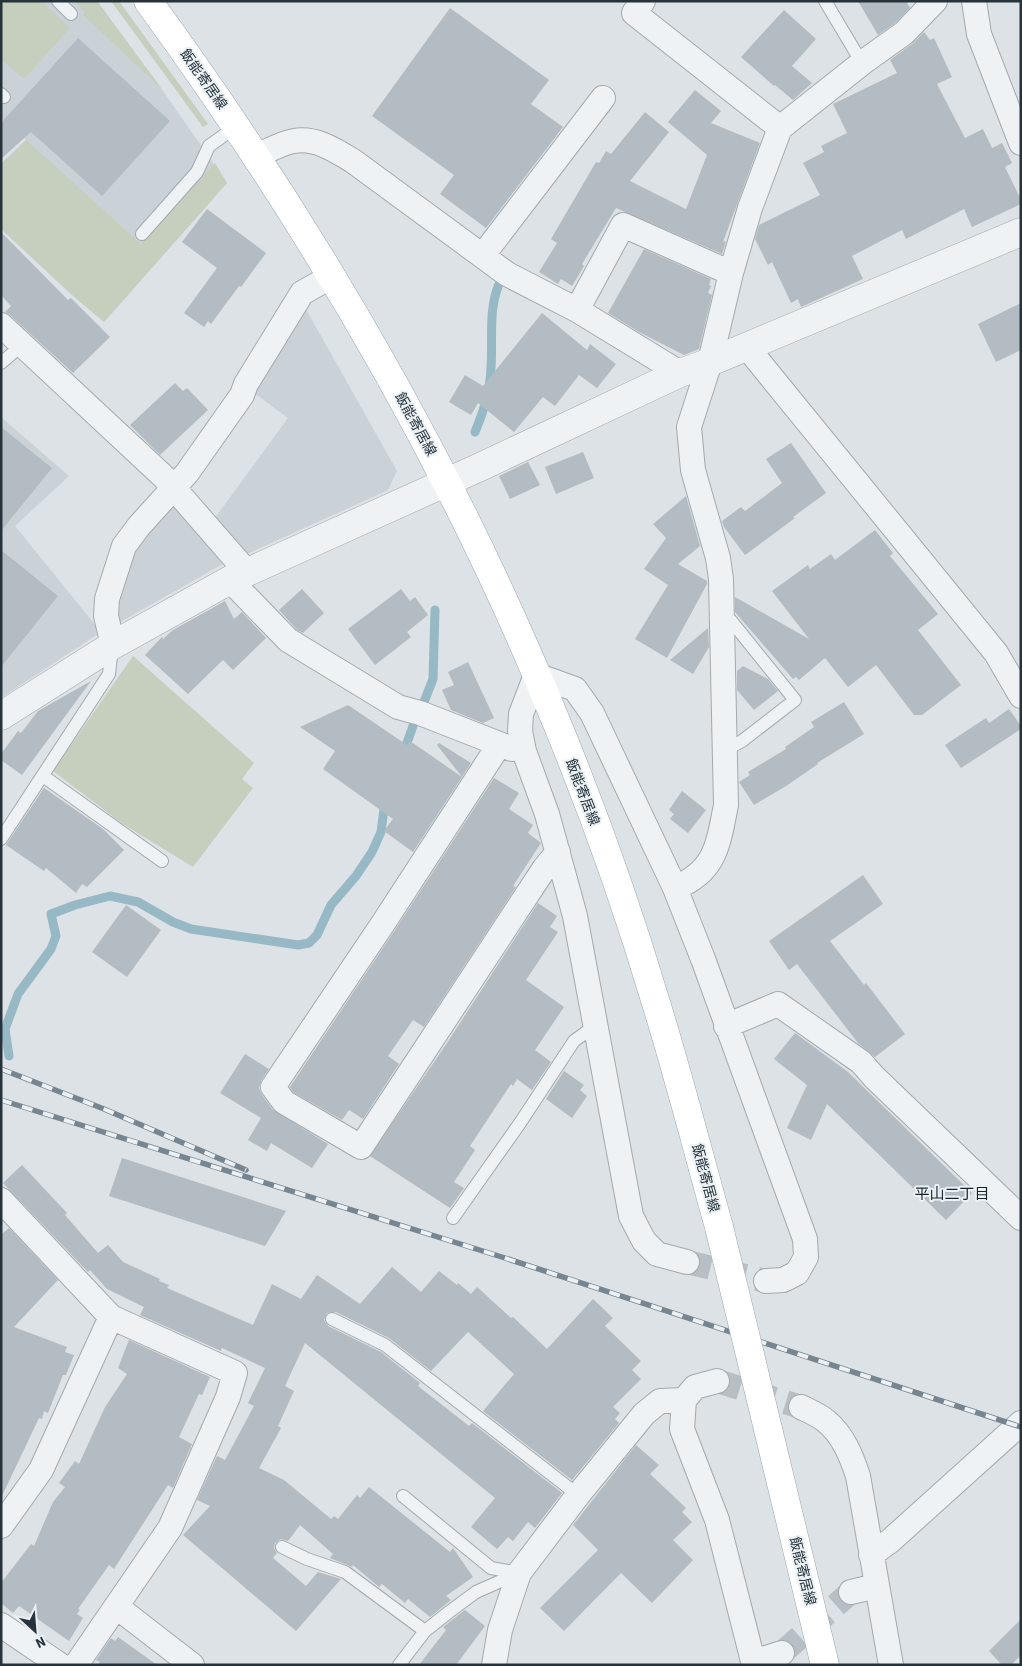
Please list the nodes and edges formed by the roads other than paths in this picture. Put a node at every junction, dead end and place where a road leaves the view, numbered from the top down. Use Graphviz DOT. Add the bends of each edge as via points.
graph roads {
  1 [pos="58,1"];
  2 [pos="148,1"];
  3 [pos="643,1"];
  4 [pos="825,1"];
  5 [pos="935,1"];
  6 [pos="974,1"];
  7 [pos="71,14"];
  8 [pos="862,63"];
  9 [pos="603,98"];
  10 [pos="237,126"];
  11 [pos="780,128"];
  12 [pos="1021,143"];
  13 [pos="256,156"];
  14 [pos="1021,232"];
  15 [pos="142,234"];
  16 [pos="483,255"];
  17 [pos="731,273"];
  18 [pos="332,276"];
  19 [pos="577,310"];
  20 [pos="1,325"];
  21 [pos="22,345"];
  22 [pos="746,346"];
  23 [pos="710,362"];
  24 [pos="1,364"];
  25 [pos="680,373"];
  26 [pos="447,482"];
  27 [pos="174,488"];
  28 [pos="239,576"];
  29 [pos="721,608"];
  30 [pos="113,645"];
  31 [pos="536,675"];
  32 [pos="1021,696"];
  33 [pos="1,716"];
  34 [pos="499,745"];
  35 [pos="524,751"];
  36 [pos="724,751"];
  37 [pos="43,776"];
  38 [pos="1,839"];
  39 [pos="558,852"];
  40 [pos="162,861"];
  41 [pos="675,888"];
  42 [pos="596,1026"];
  43 [pos="726,1026"];
  44 [pos="1,1200"];
  45 [pos="453,1218"];
  46 [pos="1021,1218"];
  47 [pos="687,1262"];
  48 [pos="766,1281"];
  49 [pos="111,1317"];
  50 [pos="332,1319"];
  51 [pos="716,1381"];
  52 [pos="684,1400"];
  53 [pos="801,1407"];
  54 [pos="1021,1423"];
  55 [pos="1010,1447"];
  56 [pos="578,1495"];
  57 [pos="403,1496"];
  58 [pos="1,1526"];
  59 [pos="282,1547"];
  60 [pos="871,1555"];
  61 [pos="519,1573"];
  62 [pos="877,1586"];
  63 [pos="852,1592"];
  64 [pos="117,1607"];
  65 [pos="1,1626"];
  66 [pos="426,1631"];
  67 [pos="782,1653"];
  68 [pos="754,1664"];
  69 [pos="60,1665"];
  70 [pos="76,1665"];
  71 [pos="192,1665"];
  72 [pos="399,1665"];
  73 [pos="494,1665"];
  74 [pos="826,1665"];
  75 [pos="890,1665"];
  1 -- 7 [label="lane"];
  2 -- 10 [label="main road, 飯能寄居線"];
  3 -- 11 [label="street" via="634,13"];
  4 -- 8 [label="lane"];
  5 -- 8 [label="street" via="904,33"];
  6 -- 12 [label="street" via="980,34"];
  8 -- 11 [label="street"];
  9 -- 16 [label="street"];
  10 -- 13 [label="main road, 飯能寄居線"];
  10 -- 15 [label="lane" via="209,146 197,172"];
  11 -- 17 [label="street" via="750,208"];
  13 -- 16 [label="street" via="293,141 316,142 336,150"];
  13 -- 18 [label="main road, 飯能寄居線"];
  14 -- 22 [label="street"];
  16 -- 19 [label="street" via="507,274"];
  17 -- 19 [label="street" via="623,225"];
  17 -- 23 [label="street"];
  18 -- 26 [label="main road, 飯能寄居線"];
  18 -- 27 [label="street" via="302,293 242,395"];
  19 -- 25 [label="street"];
  20 -- 21 [label="street"];
  21 -- 24 [label="lane"];
  21 -- 27 [label="street"];
  22 -- 23 [label="street"];
  22 -- 32 [label="street" via="996,653"];
  23 -- 25 [label="street"];
  23 -- 29 [label="street" via="689,427 692,470 718,558"];
  25 -- 26 [label="street"];
  26 -- 28 [label="street"];
  26 -- 31 [label="main road, 飯能寄居線"];
  27 -- 28 [label="street"];
  27 -- 30 [label="street" via="124,546 107,599 106,616"];
  28 -- 30 [label="street"];
  28 -- 34 [label="street" via="288,640 398,707"];
  29 -- 36 [label="street"];
  29 -- 36 [label="lane" via="795,700"];
  30 -- 33 [label="street"];
  30 -- 37 [label="lane" via="109,674"];
  31 -- 35 [label="street" via="522,714 520,731"];
  31 -- 41 [label="street" via="576,689 592,713"];
  31 -- 74 [label="main road, 飯能寄居線, bridge" via="602,843 663,1026 719,1227"];
  34 -- 35 [label="street"];
  34 -- 39 [label="street" via="273,1086 284,1102 361,1147 544,868"];
  35 -- 39 [label="street"];
  36 -- 41 [label="street" via="726,805 718,842 706,868 691,881"];
  37 -- 38 [label="lane"];
  37 -- 40 [label="lane"];
  39 -- 42 [label="street" via="575,916"];
  41 -- 43 [label="street"];
  42 -- 45 [label="lane" via="574,1041"];
  42 -- 47 [label="street" via="630,1216 644,1241 657,1254"];
  43 -- 46 [label="street" via="778,1004 861,1062"];
  43 -- 48 [label="street" via="805,1239 806,1256 797,1272 783,1280"];
  44 -- 49 [label="street"];
  49 -- 58 [label="street" via="41,1470"];
  49 -- 64 [label="street" via="235,1374 170,1528"];
  50 -- 56 [label="lane" via="385,1345"];
  51 -- 52 [label="street" via="695,1387"];
  52 -- 56 [label="street" via="660,1400"];
  52 -- 68 [label="street" via="682,1430 717,1520"];
  53 -- 60 [label="street" via="825,1420 851,1456 858,1476"];
  54 -- 55 [label="street"];
  55 -- 60 [label="street"];
  56 -- 61 [label="street"];
  57 -- 61 [label="lane" via="492,1568"];
  59 -- 66 [label="lane" via="345,1572"];
  60 -- 62 [label="street"];
  61 -- 66 [label="lane" via="476,1592"];
  61 -- 73 [label="street" via="500,1630"];
  62 -- 63 [label="street"];
  62 -- 75 [label="street"];
  64 -- 70 [label="street"];
  64 -- 71 [label="street"];
  65 -- 69 [label="street"];
  66 -- 72 [label="lane"];
  67 -- 68 [label="street"];
}
